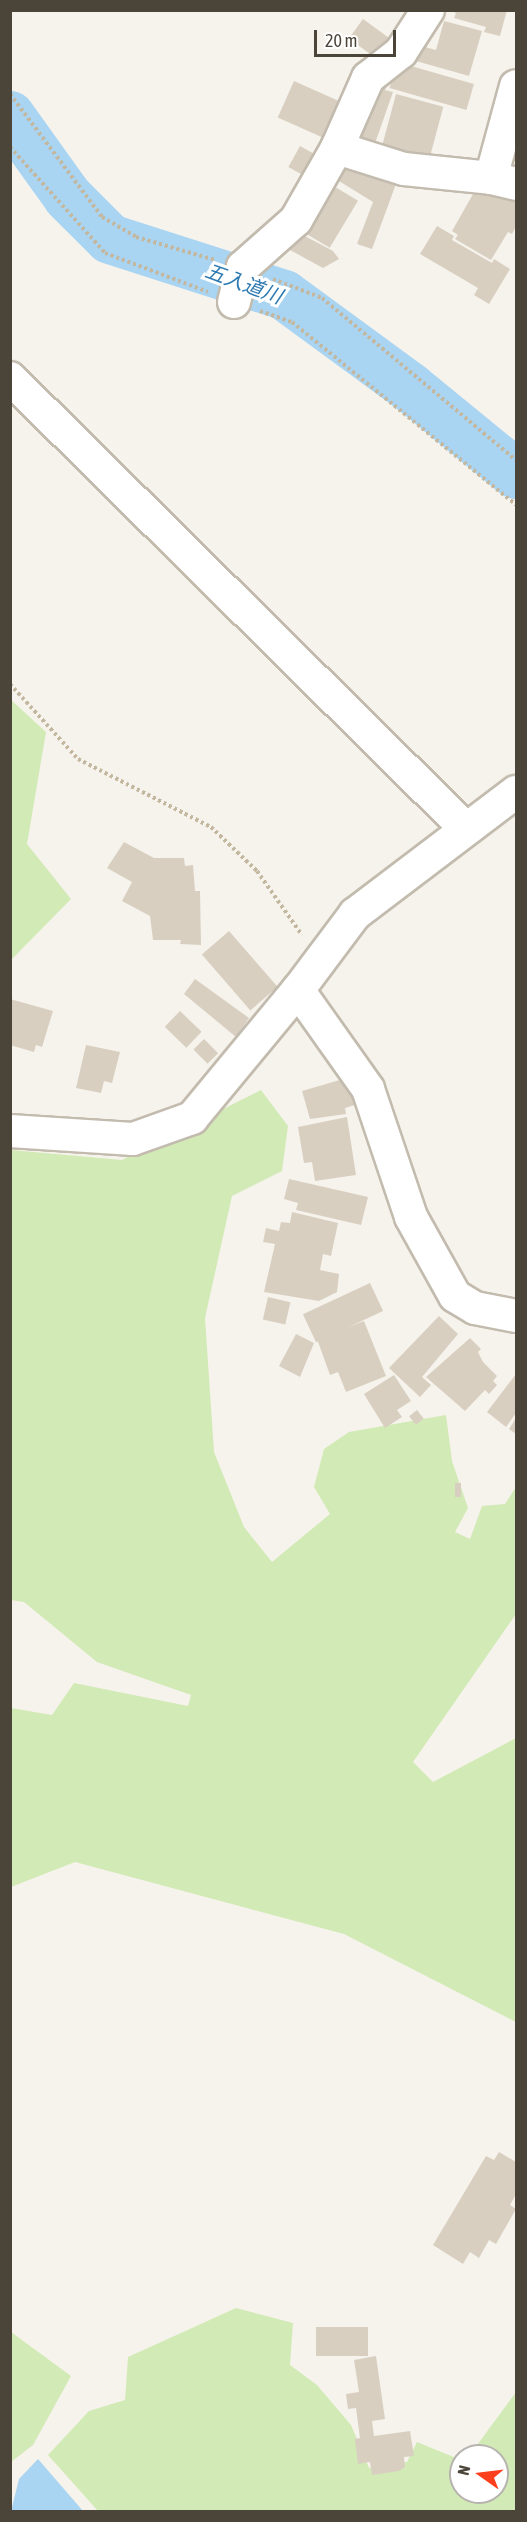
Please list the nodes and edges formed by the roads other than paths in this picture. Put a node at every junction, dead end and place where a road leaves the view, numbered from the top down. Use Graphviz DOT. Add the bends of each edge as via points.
graph roads {
  1 [pos="428,10"];
  2 [pos="516,86"];
  3 [pos="337,148"];
  4 [pos="504,181"];
  5 [pos="234,302"];
  6 [pos="10,378"];
  7 [pos="516,792"];
  8 [pos="466,829"];
  9 [pos="298,990"];
  10 [pos="10,1131"];
  11 [pos="516,1317"];
  1 -- 3 [label="street" via="401,52 368,78"];
  2 -- 4 [label="street"];
  3 -- 4 [label="street" via="404,169"];
  3 -- 5 [label="street" via="296,220 243,267"];
  6 -- 8 [label="street"];
  7 -- 8 [label="street"];
  8 -- 9 [label="street" via="354,914"];
  9 -- 10 [label="street" via="192,1118 133,1139"];
  9 -- 11 [label="street" via="368,1089 411,1217 455,1296 475,1308"];
}
